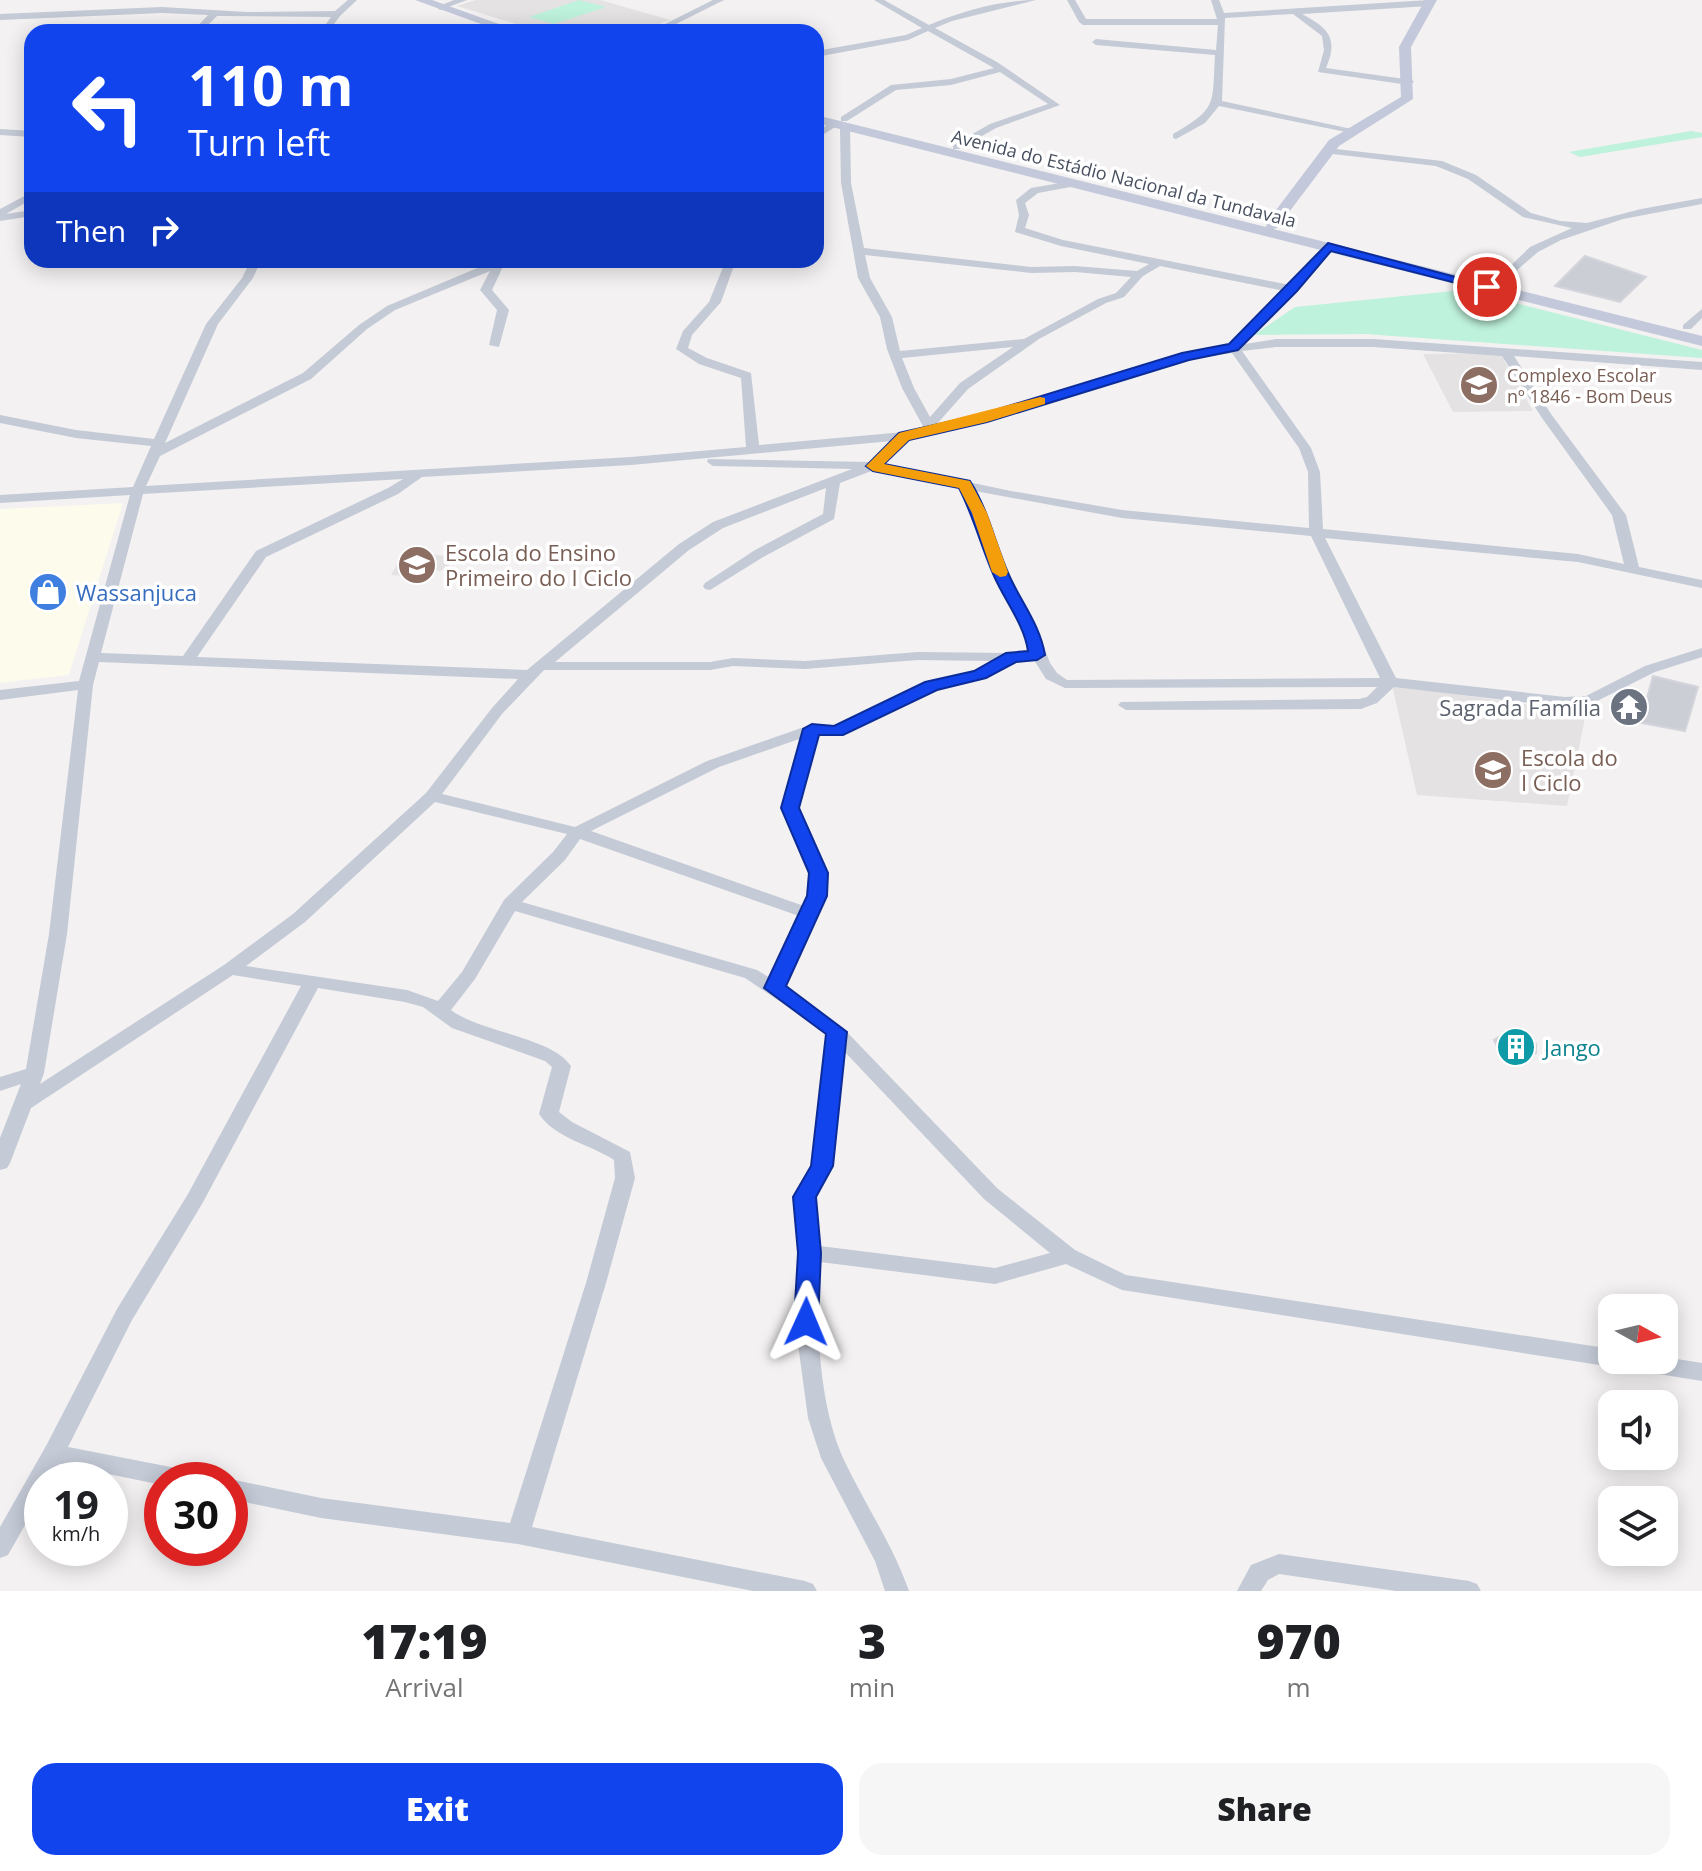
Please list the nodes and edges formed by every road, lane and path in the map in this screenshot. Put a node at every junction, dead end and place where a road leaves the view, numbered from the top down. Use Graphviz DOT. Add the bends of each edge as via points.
graph roads {
  1 [pos="125,0"];
  2 [pos="353,0"];
  3 [pos="463,0"];
  4 [pos="720,0"];
  5 [pos="878,0"];
  6 [pos="1032,0"];
  7 [pos="1071,0"];
  8 [pos="1215,0"];
  9 [pos="1430,1"];
  10 [pos="417,2"];
  11 [pos="440,7"];
  12 [pos="126,11"];
  13 [pos="216,12"];
  14 [pos="1296,13"];
  15 [pos="337,14"];
  16 [pos="0,17"];
  17 [pos="1222,19"];
  18 [pos="204,24"];
  19 [pos="330,24"];
  20 [pos="471,24"];
  21 [pos="491,24"];
  22 [pos="670,24"];
  23 [pos="927,29"];
  24 [pos="1096,42"];
  25 [pos="824,53"];
  26 [pos="1218,53"];
  27 [pos="1000,69"];
  28 [pos="1409,82"];
  29 [pos="1217,103"];
  30 [pos="824,116"];
  31 [pos="824,120"];
  32 [pos="841,123"];
  33 [pos="1351,130"];
  34 [pos="0,132"];
  35 [pos="824,132"];
  36 [pos="24,133"];
  37 [pos="1176,136"];
  38 [pos="956,147"];
  39 [pos="1327,151"];
  40 [pos="1072,184"];
  41 [pos="24,200"];
  42 [pos="1702,201"];
  43 [pos="24,214"];
  44 [pos="0,215"];
  45 [pos="1544,221"];
  46 [pos="1272,225"];
  47 [pos="1593,227"];
  48 [pos="1566,237"];
  49 [pos="1328,247"];
  50 [pos="859,251"];
  51 [pos="1159,262"];
  52 [pos="252,268"];
  53 [pos="487,268"];
  54 [pos="497,268"];
  55 [pos="728,268"];
  56 [pos="1139,274"];
  57 [pos="1502,280"];
  58 [pos="1293,289"];
  59 [pos="1702,312"];
  60 [pos="1694,328"];
  61 [pos="1702,341"];
  62 [pos="1029,342"];
  63 [pos="495,345"];
  64 [pos="1234,348"];
  65 [pos="1505,351"];
  66 [pos="895,355"];
  67 [pos="1702,366"];
  68 [pos="0,419"];
  69 [pos="930,428"];
  70 [pos="904,436"];
  71 [pos="155,449"];
  72 [pos="753,449"];
  73 [pos="631,461"];
  74 [pos="873,466"];
  75 [pos="418,474"];
  76 [pos="834,479"];
  77 [pos="965,485"];
  78 [pos="137,492"];
  79 [pos="0,499"];
  80 [pos="1316,533"];
  81 [pos="1632,567"];
  82 [pos="1702,584"];
  83 [pos="710,586"];
  84 [pos="1702,652"];
  85 [pos="1037,655"];
  86 [pos="93,657"];
  87 [pos="1012,657"];
  88 [pos="187,661"];
  89 [pos="536,670"];
  90 [pos="1390,682"];
  91 [pos="86,685"];
  92 [pos="0,695"];
  93 [pos="1126,705"];
  94 [pos="812,729"];
  95 [pos="432,796"];
  96 [pos="577,832"];
  97 [pos="510,904"];
  98 [pos="807,913"];
  99 [pos="230,969"];
  100 [pos="313,981"];
  101 [pos="774,988"];
  102 [pos="440,1011"];
  103 [pos="837,1032"];
  104 [pos="35,1073"];
  105 [pos="0,1084"];
  106 [pos="23,1104"];
  107 [pos="0,1163"];
  108 [pos="810,1253"];
  109 [pos="1068,1256"];
  110 [pos="1598,1356"];
  111 [pos="1678,1368"];
  112 [pos="1702,1372"];
  113 [pos="54,1453"];
  114 [pos="144,1471"];
  115 [pos="248,1493"];
  116 [pos="518,1534"];
  117 [pos="0,1548"];
  118 [pos="805,1591"];
  119 [pos="897,1591"];
  120 [pos="1249,1591"];
  121 [pos="1469,1591"];
  1 -- 12 [label="street"];
  2 -- 15 [label="street"];
  3 -- 11 [label="street"];
  4 -- 22 [label="street"];
  5 -- 23 [label="street"];
  6 -- 23 [label="street" via="963,14"];
  7 -- 17 [label="street" via="1083,22"];
  8 -- 17 [label="street"];
  9 -- 14 [label="street"];
  9 -- 28 [label="street" via="1407,42"];
  10 -- 11 [label="street"];
  10 -- 20 [label="street"];
  11 -- 21 [label="street"];
  12 -- 13 [label="street"];
  12 -- 16 [label="street"];
  13 -- 15 [label="street"];
  13 -- 18 [label="street"];
  14 -- 17 [label="street"];
  14 -- 28 [label="street" via="1328,38 1328,59 1321,70"];
  15 -- 19 [label="street"];
  17 -- 26 [label="street"];
  23 -- 25 [label="street"];
  23 -- 27 [label="street"];
  24 -- 26 [label="street"];
  26 -- 29 [label="street"];
  27 -- 32 [label="street" via="951,82 894,87"];
  27 -- 38 [label="street" via="1055,107 993,126"];
  28 -- 33 [label="street" via="1407,99"];
  29 -- 33 [label="street"];
  29 -- 37 [label="street" via="1202,121"];
  30 -- 32 [label="street, Avenida do Estádio Nacional da Tundavala"];
  31 -- 32 [label="street, Avenida do Estádio Nacional da Tundavala"];
  32 -- 35 [label="street"];
  32 -- 38 [label="street, Avenida do Estádio Nacional da Tundavala"];
  32 -- 40 [label="street, Avenida do Estádio Nacional da Tundavala"];
  32 -- 50 [label="street"];
  33 -- 39 [label="street"];
  34 -- 36 [label="street"];
  38 -- 46 [label="street, Avenida do Estádio Nacional da Tundavala"];
  39 -- 45 [label="street" via="1443,164"];
  39 -- 46 [label="street"];
  40 -- 49 [label="street, Avenida do Estádio Nacional da Tundavala"];
  40 -- 51 [label="street" via="1027,194 1020,202 1024,215 1019,230"];
  41 -- 44 [label="street"];
  42 -- 47 [label="street" via="1670,204"];
  43 -- 44 [label="street"];
  45 -- 47 [label="street"];
  45 -- 48 [label="street"];
  46 -- 57 [label="street, Avenida do Estádio Nacional da Tundavala"];
  47 -- 48 [label="street"];
  48 -- 57 [label="street" via="1530,252"];
  49 -- 58 [label="street"];
  49 -- 61 [label="street, Avenida do Estádio Nacional da Tundavala"];
  50 -- 56 [label="street" via="1031,270"];
  50 -- 66 [label="street" via="864,278 886,317"];
  51 -- 56 [label="street"];
  51 -- 58 [label="street"];
  52 -- 71 [label="street" via="242,290 212,324"];
  53 -- 71 [label="street" via="391,308 307,376"];
  54 -- 63 [label="street" via="486,290 503,310"];
  55 -- 72 [label="street" via="710,310 688,330 682,349 747,376"];
  56 -- 62 [label="street" via="1120,295"];
  57 -- 60 [label="street, Avenida do Estádio Nacional da Tundavala"];
  58 -- 64 [label="street"];
  59 -- 60 [label="street"];
  62 -- 66 [label="street"];
  62 -- 69 [label="street" via="964,386"];
  64 -- 65 [label="street" via="1326,342"];
  64 -- 69 [label="street" via="1187,356"];
  64 -- 80 [label="street" via="1305,448 1314,472"];
  65 -- 67 [label="street"];
  65 -- 81 [label="street" via="1619,515"];
  66 -- 69 [label="street"];
  68 -- 71 [label="street"];
  69 -- 70 [label="street"];
  70 -- 72 [label="street"];
  70 -- 74 [label="street"];
  71 -- 78 [label="street"];
  72 -- 73 [label="street"];
  73 -- 74 [label="street"];
  73 -- 75 [label="street"];
  74 -- 76 [label="street"];
  74 -- 77 [label="street"];
  75 -- 78 [label="street"];
  75 -- 88 [label="street" via="261,554"];
  76 -- 83 [label="street" via="829,516"];
  76 -- 89 [label="street" via="775,501 684,547"];
  77 -- 80 [label="street" via="1122,514"];
  77 -- 85 [label="street"];
  78 -- 79 [label="street"];
  78 -- 86 [label="street"];
  80 -- 81 [label="street"];
  80 -- 90 [label="street"];
  81 -- 82 [label="street"];
  84 -- 90 [label="street" via="1650,669 1589,700 1565,702"];
  85 -- 87 [label="street"];
  85 -- 90 [label="street" via="1056,682 1075,685"];
  86 -- 88 [label="street"];
  86 -- 91 [label="street"];
  87 -- 89 [label="street"];
  87 -- 94 [label="street" via="980,674 931,686 837,731"];
  88 -- 89 [label="street"];
  89 -- 95 [label="street"];
  90 -- 93 [label="street" via="1361,704"];
  91 -- 92 [label="street"];
  91 -- 104 [label="street" via="58,934"];
  94 -- 96 [label="street" via="713,764"];
  94 -- 98 [label="street" via="790,808 818,873 817,896"];
  95 -- 96 [label="street"];
  95 -- 99 [label="street" via="299,918"];
  96 -- 97 [label="street"];
  96 -- 98 [label="street"];
  97 -- 101 [label="street" via="751,974"];
  97 -- 102 [label="street" via="469,975"];
  98 -- 101 [label="street"];
  99 -- 100 [label="street"];
  99 -- 106 [label="street"];
  100 -- 102 [label="street" via="407,996"];
  100 -- 113 [label="street" via="195,1199 124,1315"];
  101 -- 103 [label="street"];
  102 -- 116 [label="street" via="458,1024 552,1056 562,1066 549,1114 623,1157 625,1178 600,1268"];
  103 -- 108 [label="street" via="822,1166 805,1197"];
  103 -- 109 [label="street" via="991,1194"];
  104 -- 105 [label="street"];
  104 -- 106 [label="street"];
  106 -- 107 [label="street"];
  108 -- 109 [label="street" via="995,1276"];
  108 -- 119 [label="street" via="806,1322 819,1418 832,1458 886,1559"];
  109 -- 110 [label="street" via="1122,1282"];
  111 -- 112 [label="street"];
  113 -- 114 [label="street"];
  113 -- 117 [label="street"];
  115 -- 116 [label="street" via="321,1508"];
  116 -- 118 [label="street"];
  120 -- 121 [label="street" via="1265,1567 1279,1564"];
}
